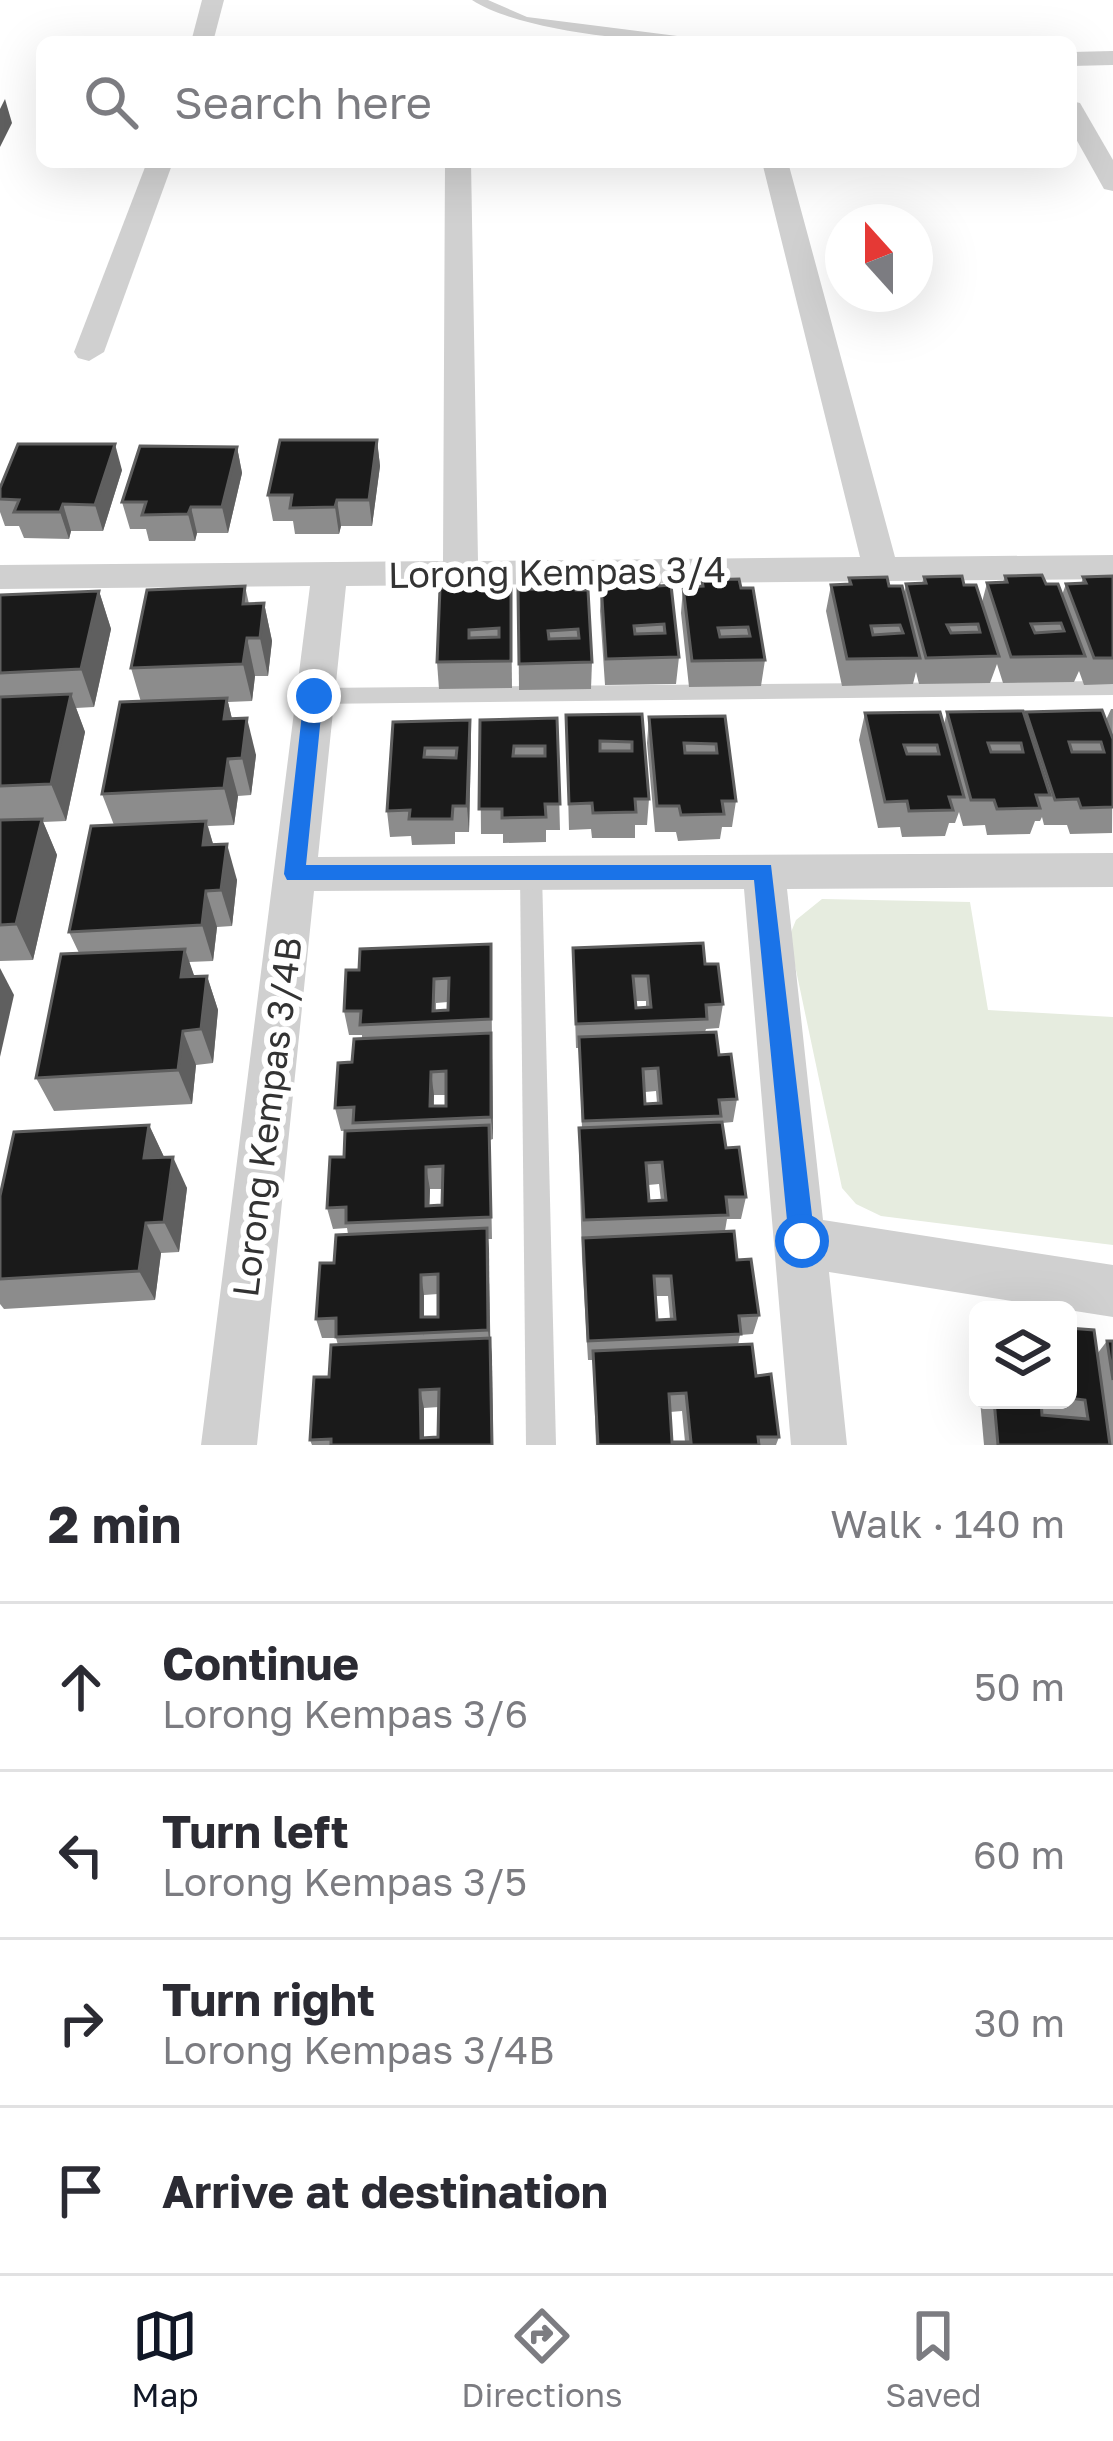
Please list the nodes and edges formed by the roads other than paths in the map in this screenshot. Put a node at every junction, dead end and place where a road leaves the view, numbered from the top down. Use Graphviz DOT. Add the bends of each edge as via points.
graph roads {
  1 [pos="213,0"];
  2 [pos="478,0"];
  3 [pos="204,36"];
  4 [pos="647,36"];
  5 [pos="1077,58"];
  6 [pos="1113,58"];
  7 [pos="1077,119"];
  8 [pos="158,168"];
  9 [pos="458,168"];
  10 [pos="777,168"];
  11 [pos="1113,184"];
  12 [pos="89,352"];
  13 [pos="880,567"];
  14 [pos="1113,567"];
  15 [pos="329,575"];
  16 [pos="460,575"];
  17 [pos="0,577"];
  18 [pos="1113,688"];
  19 [pos="314,696"];
  20 [pos="764,871"];
  21 [pos="531,873"];
  22 [pos="295,874"];
  23 [pos="1112,875"];
  24 [pos="802,1241"];
  25 [pos="1113,1292"];
  26 [pos="230,1445"];
  27 [pos="541,1445"];
  28 [pos="819,1445"];
  1 -- 3 [label="street"];
  2 -- 4 [label="lane" via="524,20"];
  5 -- 6 [label="street"];
  7 -- 11 [label="street"];
  8 -- 12 [label="street"];
  9 -- 16 [label="street"];
  10 -- 13 [label="street"];
  13 -- 14 [label="street, Lorong Kempas 3/4"];
  13 -- 16 [label="street, Lorong Kempas 3/4"];
  15 -- 16 [label="street, Lorong Kempas 3/4"];
  15 -- 17 [label="street, Lorong Kempas 3/4"];
  15 -- 19 [label="street, Lorong Kempas 3/4B"];
  18 -- 19 [label="lane"];
  19 -- 22 [label="street, Lorong Kempas 3/4B"];
  20 -- 21 [label="street"];
  20 -- 23 [label="street"];
  20 -- 24 [label="street"];
  21 -- 22 [label="street"];
  21 -- 27 [label="lane"];
  22 -- 26 [label="street, Lorong Kempas 3/4B"];
  24 -- 25 [label="street"];
  24 -- 28 [label="street"];
}
